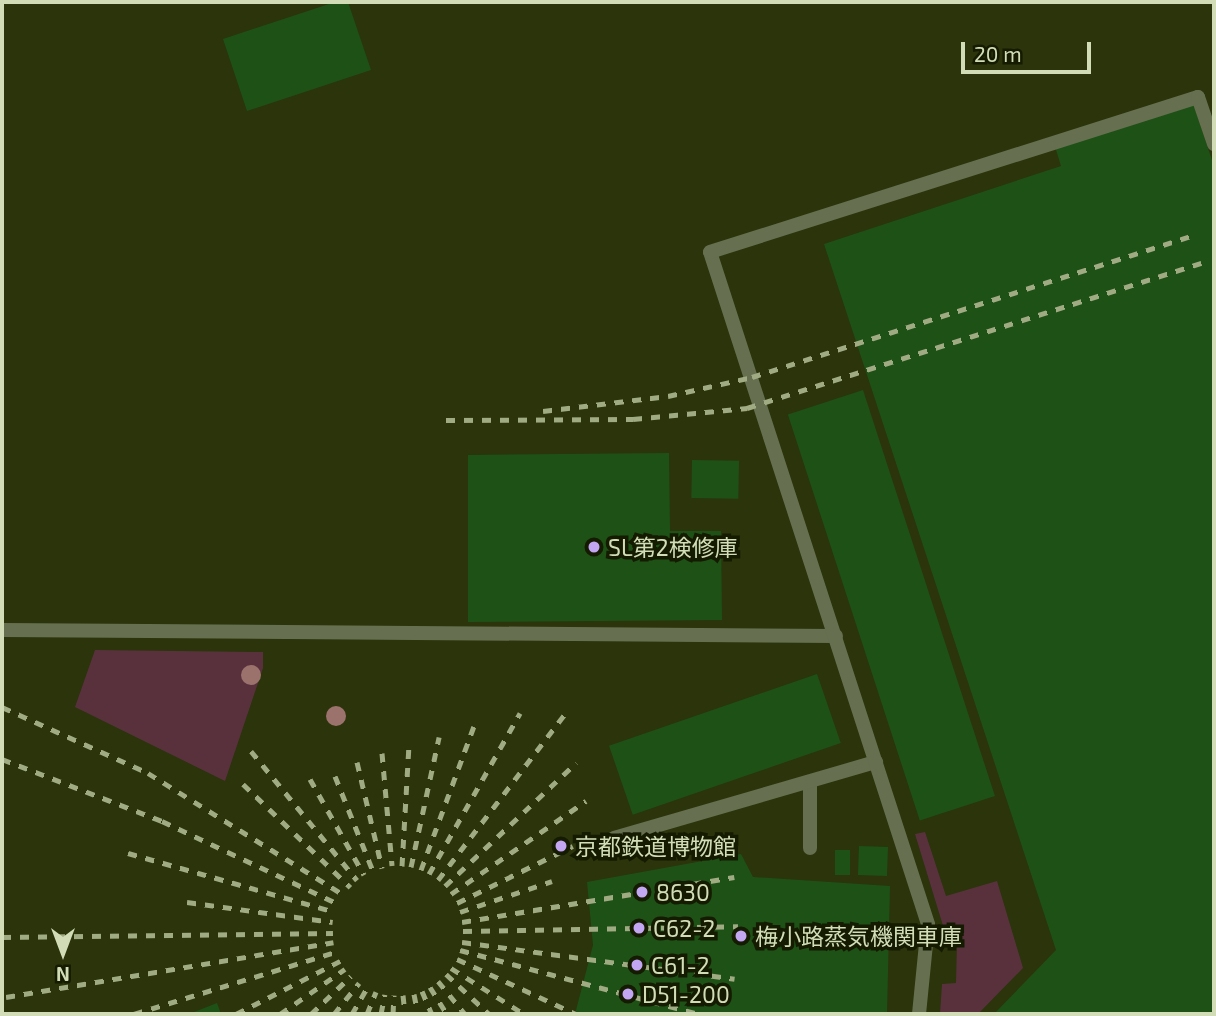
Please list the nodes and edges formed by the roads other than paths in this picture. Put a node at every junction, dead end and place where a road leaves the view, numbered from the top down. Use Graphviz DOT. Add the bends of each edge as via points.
graph roads {
  1 [pos="1214,144"];
  2 [pos="2,631"];
  3 [pos="836,636"];
  4 [pos="876,762"];
  5 [pos="810,785"];
  6 [pos="614,838"];
  7 [pos="810,848"];
  8 [pos="919,1014"];
  1 -- 3 [label="lane" via="1198,97 710,252"];
  2 -- 3 [label="lane"];
  3 -- 4 [label="lane"];
  4 -- 5 [label="lane"];
  4 -- 8 [label="lane" via="928,924"];
  5 -- 6 [label="lane" via="785,785"];
  5 -- 7 [label="lane"];
}
